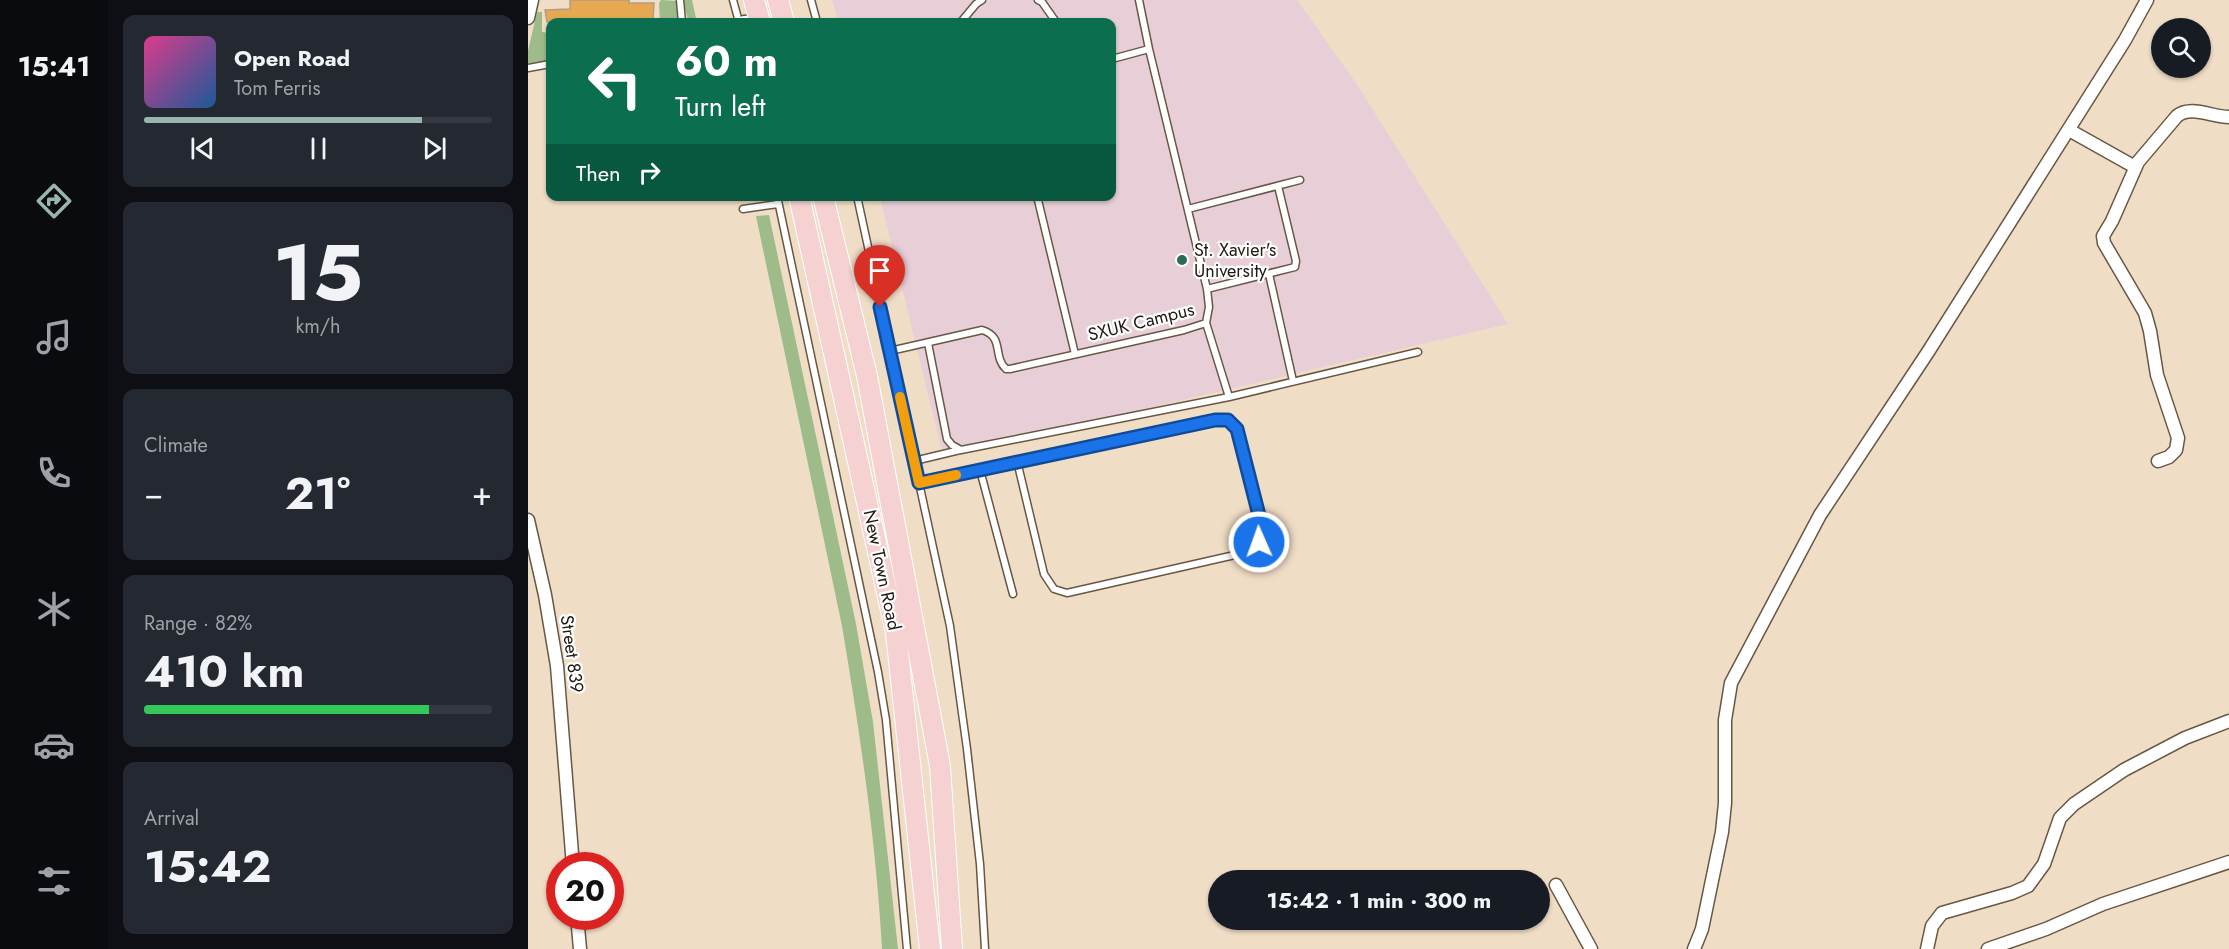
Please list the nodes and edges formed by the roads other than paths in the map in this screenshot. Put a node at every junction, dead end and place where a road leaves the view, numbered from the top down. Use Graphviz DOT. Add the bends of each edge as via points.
graph roads {
  1 [pos="532,0"];
  2 [pos="680,0"];
  3 [pos="733,0"];
  4 [pos="754,0"];
  5 [pos="778,0"];
  6 [pos="811,0"];
  7 [pos="982,0"];
  8 [pos="1038,0"];
  9 [pos="1139,0"];
  10 [pos="2147,0"];
  11 [pos="528,18"];
  12 [pos="682,18"];
  13 [pos="738,18"];
  14 [pos="755,18"];
  15 [pos="783,18"];
  16 [pos="816,18"];
  17 [pos="964,18"];
  18 [pos="1053,18"];
  19 [pos="1149,49"];
  20 [pos="1116,58"];
  21 [pos="546,65"];
  22 [pos="528,68"];
  23 [pos="2229,117"];
  24 [pos="2068,130"];
  25 [pos="2135,167"];
  26 [pos="1300,180"];
  27 [pos="1278,186"];
  28 [pos="773,201"];
  29 [pos="777,201"];
  30 [pos="800,201"];
  31 [pos="825,201"];
  32 [pos="858,201"];
  33 [pos="1037,201"];
  34 [pos="743,209"];
  35 [pos="1188,209"];
  36 [pos="1269,274"];
  37 [pos="1207,289"];
  38 [pos="1206,323"];
  39 [pos="928,343"];
  40 [pos="890,351"];
  41 [pos="1418,352"];
  42 [pos="1074,354"];
  43 [pos="1293,381"];
  44 [pos="1229,397"];
  45 [pos="961,450"];
  46 [pos="914,461"];
  47 [pos="1017,461"];
  48 [pos="2158,461"];
  49 [pos="980,470"];
  50 [pos="919,483"];
  51 [pos="528,520"];
  52 [pos="1013,594"];
  53 [pos="2229,721"];
  54 [pos="572,852"];
  55 [pos="2229,862"];
  56 [pos="1556,885"];
  57 [pos="578,930"];
  58 [pos="580,949"];
  59 [pos="907,949"];
  60 [pos="930,949"];
  61 [pos="952,949"];
  62 [pos="985,949"];
  63 [pos="1591,949"];
  64 [pos="1694,949"];
  65 [pos="1927,949"];
  66 [pos="1988,949"];
  1 -- 11 [label="street"];
  2 -- 12 [label="lane"];
  3 -- 13 [label="lane"];
  4 -- 14 [label="main road"];
  5 -- 15 [label="main road"];
  6 -- 16 [label="lane"];
  7 -- 17 [label="lane"];
  8 -- 18 [label="lane"];
  9 -- 19 [label="lane, SXUK Campus"];
  10 -- 24 [label="street"];
  19 -- 20 [label="lane"];
  19 -- 35 [label="lane, SXUK Campus"];
  21 -- 22 [label="lane"];
  23 -- 25 [label="street" via="2181,113"];
  24 -- 25 [label="street"];
  24 -- 64 [label="street" via="1820,515 1731,683 1725,720 1722,832 1702,929"];
  25 -- 48 [label="street" via="2103,239 2145,313 2157,375 2178,438 2176,450 2169,458"];
  26 -- 27 [label="lane"];
  27 -- 35 [label="lane"];
  27 -- 36 [label="lane" via="1296,265"];
  28 -- 34 [label="lane"];
  29 -- 59 [label="lane" via="878,672"];
  30 -- 60 [label="main road, New Town Road" via="896,633"];
  31 -- 61 [label="main road, New Town Road" via="867,376 940,766"];
  32 -- 40 [label="lane"];
  33 -- 42 [label="lane, SXUK Campus"];
  35 -- 37 [label="lane, SXUK Campus"];
  36 -- 37 [label="lane"];
  36 -- 43 [label="lane"];
  37 -- 38 [label="lane, SXUK Campus"];
  38 -- 42 [label="lane, SXUK Campus"];
  38 -- 44 [label="lane"];
  39 -- 40 [label="lane"];
  39 -- 42 [label="lane" via="982,330 991,332 1005,369"];
  39 -- 45 [label="lane" via="947,439"];
  40 -- 46 [label="lane"];
  41 -- 43 [label="lane"];
  43 -- 44 [label="lane"];
  44 -- 45 [label="lane"];
  45 -- 46 [label="lane"];
  46 -- 50 [label="lane"];
  47 -- 47 [label="lane" via="1228,420 1237,429 1262,527 1259,542 1248,552 1067,593 1054,589 1044,574"];
  47 -- 49 [label="lane"];
  49 -- 50 [label="lane"];
  49 -- 52 [label="lane"];
  50 -- 62 [label="lane" via="952,638 969,760"];
  51 -- 54 [label="street, Street 839" via="557,666"];
  53 -- 65 [label="street" via="2185,738 2124,770 2074,804 2060,819 2044,864 2028,886 1942,913 1932,926"];
  55 -- 66 [label="street" via="2103,904"];
  56 -- 63 [label="street"];
  57 -- 58 [label="street"];
}
